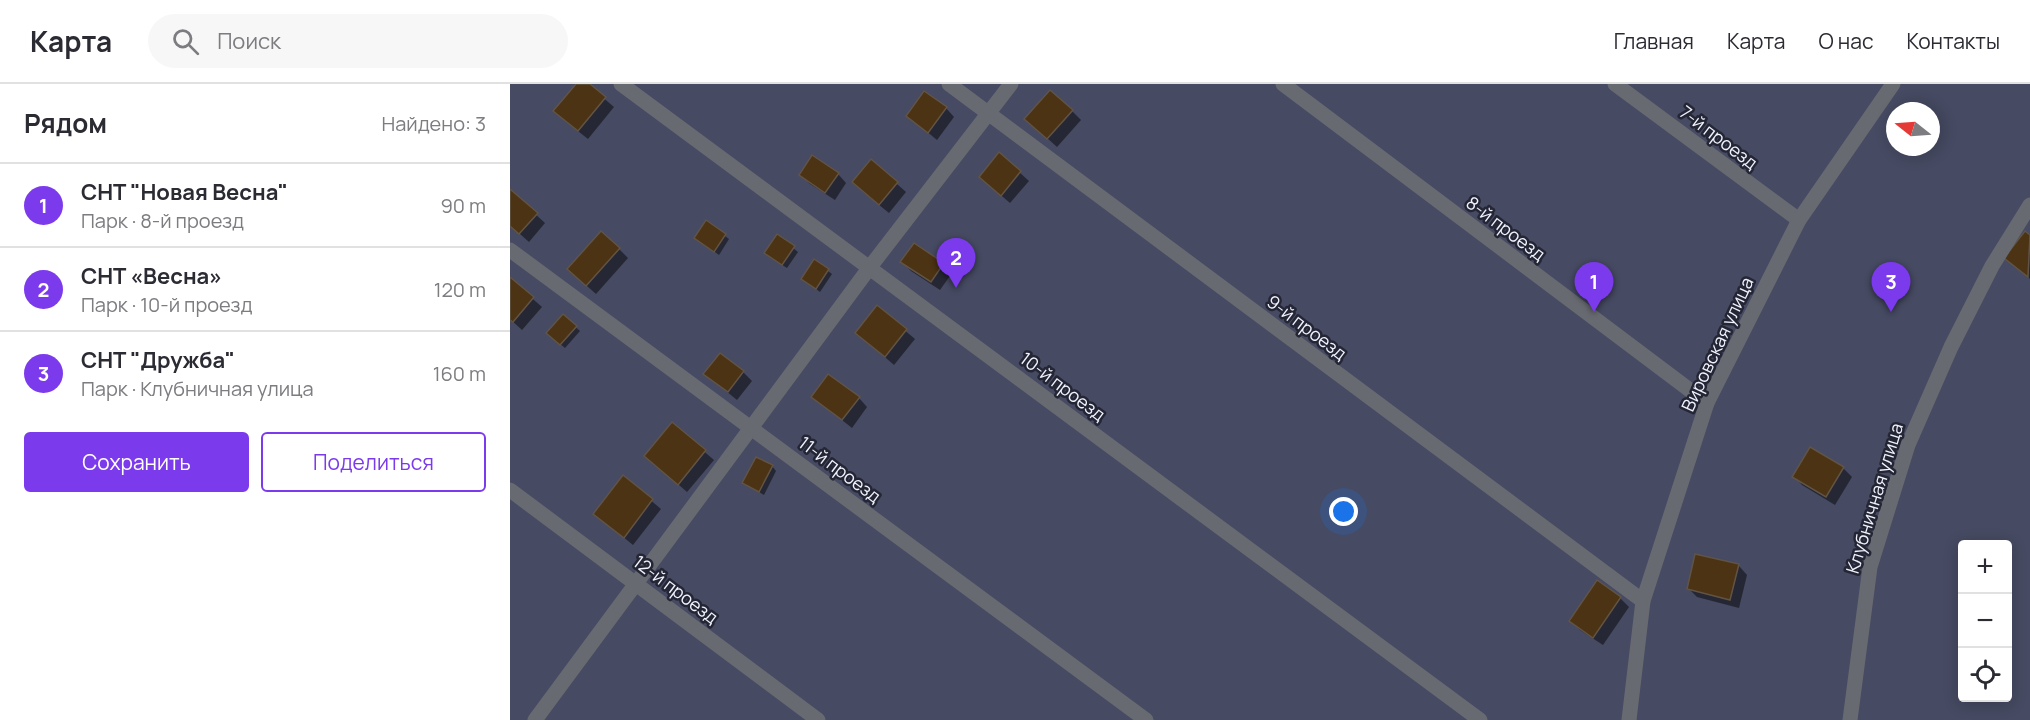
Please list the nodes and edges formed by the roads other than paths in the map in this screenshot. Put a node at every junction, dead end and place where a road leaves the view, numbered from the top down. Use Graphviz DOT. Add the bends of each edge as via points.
graph roads {
  1 [pos="621,84"];
  2 [pos="948,84"];
  3 [pos="1011,84"];
  4 [pos="1283,84"];
  5 [pos="1615,84"];
  6 [pos="1893,84"];
  7 [pos="989,114"];
  8 [pos="2030,205"];
  9 [pos="1799,220"];
  10 [pos="510,250"];
  11 [pos="870,267"];
  12 [pos="1707,403"];
  13 [pos="751,427"];
  14 [pos="510,489"];
  15 [pos="635,582"];
  16 [pos="1643,601"];
  17 [pos="535,720"];
  18 [pos="818,720"];
  19 [pos="1146,720"];
  20 [pos="1480,720"];
  21 [pos="1629,720"];
  22 [pos="1850,720"];
  1 -- 11 [label="street, 10-й проезд"];
  2 -- 7 [label="street, 9-й проезд"];
  3 -- 7 [label="street"];
  4 -- 12 [label="street, 8-й проезд"];
  5 -- 9 [label="street, 7-й проезд"];
  6 -- 9 [label="street, Вировская улица"];
  7 -- 11 [label="street"];
  7 -- 16 [label="street, 9-й проезд"];
  8 -- 22 [label="street, Клубничная улица" via="1992,266 1908,445 1870,567"];
  9 -- 12 [label="street, Вировская улица"];
  10 -- 13 [label="street, 11-й проезд"];
  11 -- 13 [label="street"];
  11 -- 20 [label="street, 10-й проезд"];
  12 -- 16 [label="street, Вировская улица"];
  13 -- 15 [label="street"];
  13 -- 19 [label="street, 11-й проезд"];
  14 -- 15 [label="street, 12-й проезд"];
  15 -- 17 [label="street"];
  15 -- 18 [label="street, 12-й проезд"];
  16 -- 21 [label="street, Вировская улица"];
}
